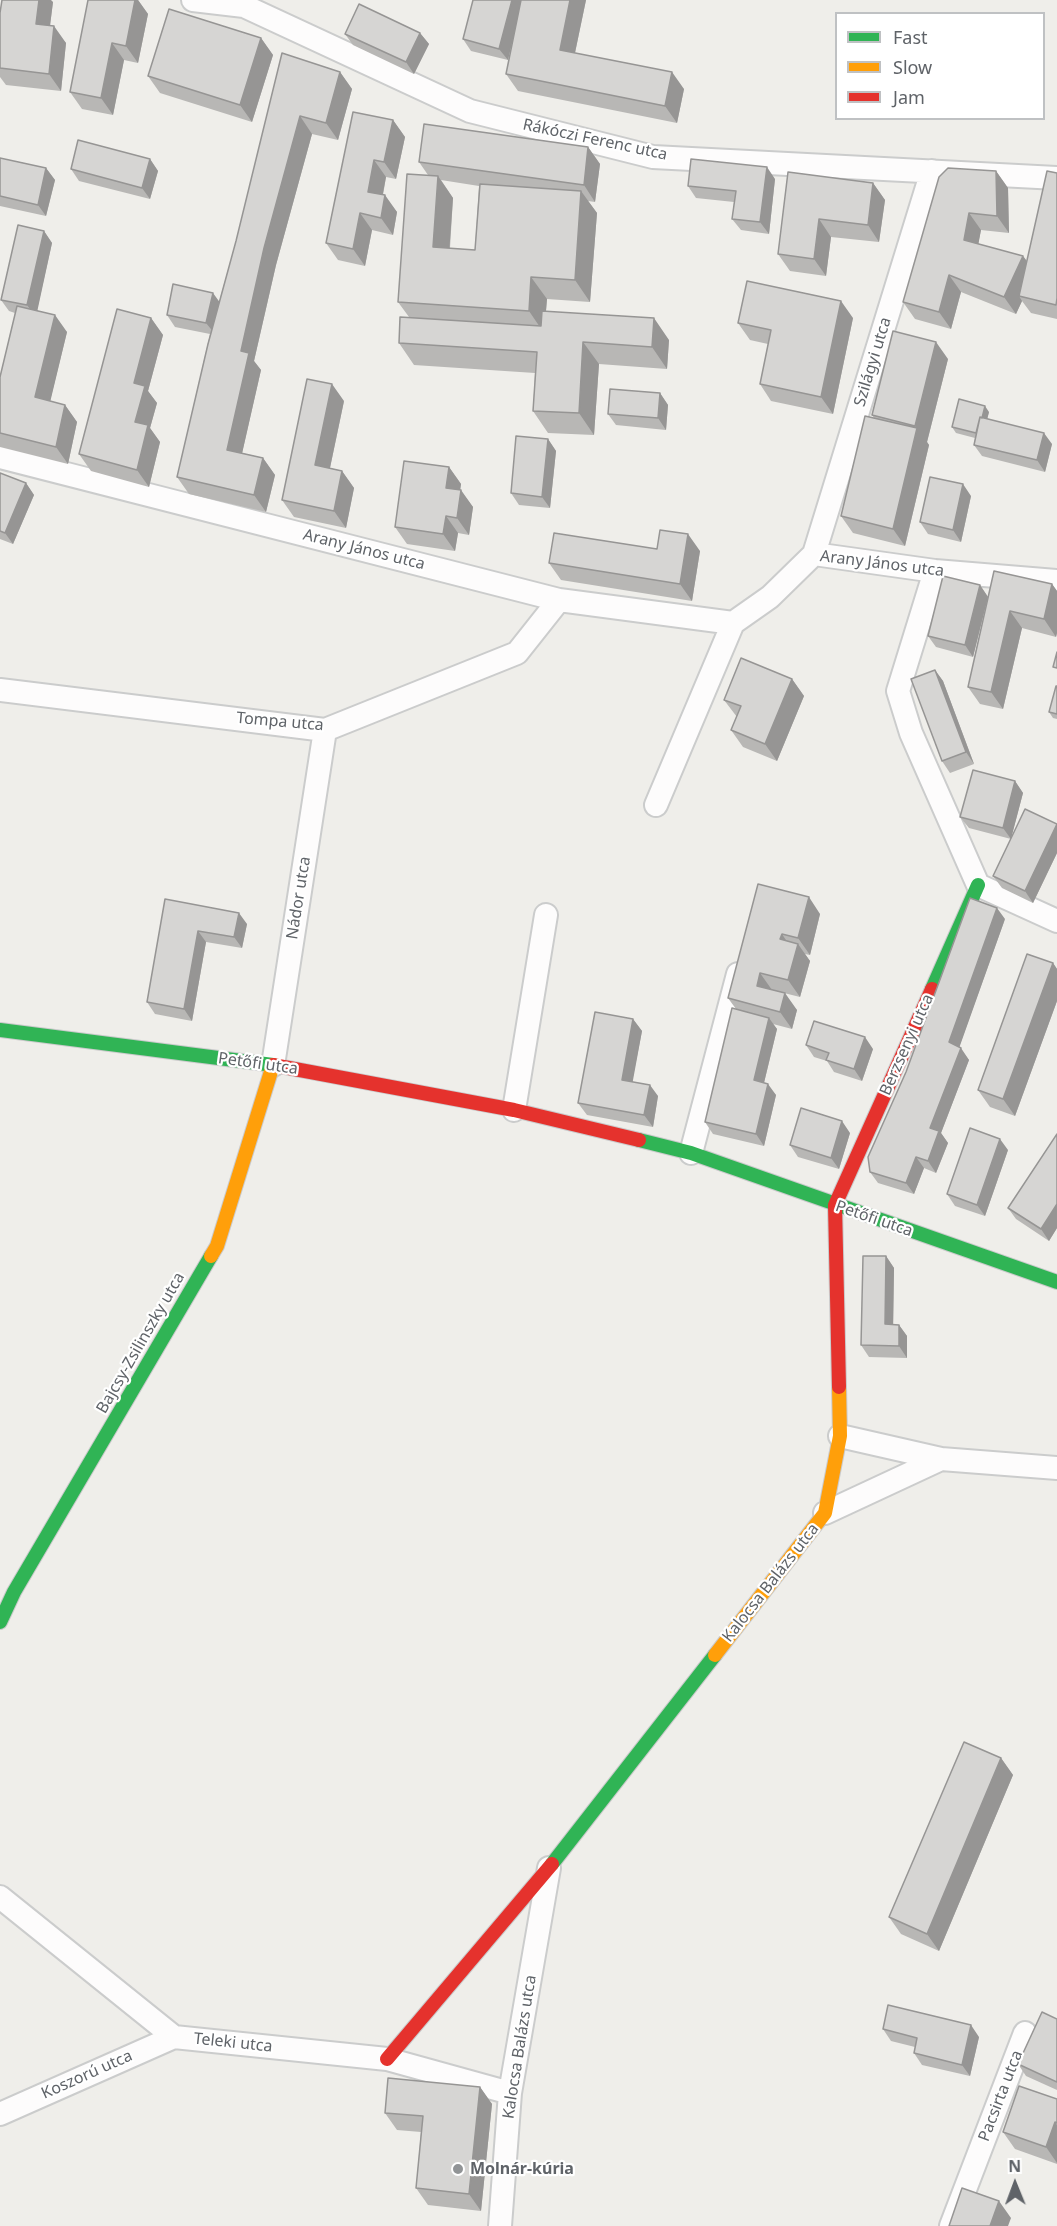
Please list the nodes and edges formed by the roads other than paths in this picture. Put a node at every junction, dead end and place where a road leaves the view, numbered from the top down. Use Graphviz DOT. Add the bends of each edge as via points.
graph roads {
  1 [pos="193,0"];
  2 [pos="247,3"];
  3 [pos="932,171"];
  4 [pos="1057,178"];
  5 [pos="0,457"];
  6 [pos="814,554"];
  7 [pos="935,571"];
  8 [pos="1057,581"];
  9 [pos="559,600"];
  10 [pos="733,623"];
  11 [pos="0,690"];
  12 [pos="325,730"];
  13 [pos="656,805"];
  14 [pos="978,885"];
  15 [pos="546,915"];
  16 [pos="1057,921"];
  17 [pos="744,954"];
  18 [pos="0,1030"];
  19 [pos="273,1065"];
  20 [pos="514,1110"];
  21 [pos="691,1153"];
  22 [pos="835,1205"];
  23 [pos="1057,1282"];
  24 [pos="840,1436"];
  25 [pos="941,1459"];
  26 [pos="1057,1468"];
  27 [pos="825,1513"];
  28 [pos="0,1622"];
  29 [pos="549,1868"];
  30 [pos="0,1897"];
  31 [pos="1025,2033"];
  32 [pos="174,2037"];
  33 [pos="387,2059"];
  34 [pos="510,2093"];
  35 [pos="0,2114"];
  36 [pos="500,2226"];
  37 [pos="951,2226"];
  1 -- 2 [label="street, Rákóczi Ferenc utca"];
  2 -- 3 [label="street, Rákóczi Ferenc utca" via="470,111 653,157"];
  3 -- 4 [label="street, Rákóczi Ferenc utca"];
  3 -- 6 [label="street, Szilágyi utca"];
  5 -- 9 [label="street, Arany János utca"];
  6 -- 7 [label="street, Arany János utca"];
  6 -- 10 [label="street, Arany János utca" via="770,597"];
  7 -- 8 [label="street, Arany János utca"];
  7 -- 14 [label="street" via="898,691 911,733"];
  9 -- 10 [label="street, Arany János utca"];
  9 -- 12 [label="street, Tompa utca" via="517,653"];
  10 -- 13 [label="street"];
  11 -- 12 [label="street, Tompa utca"];
  12 -- 19 [label="street, Nádor utca"];
  14 -- 16 [label="street"];
  14 -- 22 [label="street, Berzsenyi utca"];
  15 -- 20 [label="street"];
  17 -- 21 [label="street"];
  18 -- 19 [label="street, Petőfi utca"];
  19 -- 20 [label="street, Petőfi utca"];
  19 -- 28 [label="street, Bajcsy-Zsilinszky utca" via="217,1246"];
  20 -- 21 [label="street, Petőfi utca"];
  21 -- 22 [label="street, Petőfi utca"];
  22 -- 23 [label="street, Petőfi utca"];
  22 -- 24 [label="street, Kalocsa Balázs utca"];
  24 -- 25 [label="street"];
  24 -- 27 [label="street, Kalocsa Balázs utca"];
  25 -- 26 [label="street"];
  25 -- 27 [label="street"];
  27 -- 29 [label="street, Kalocsa Balázs utca"];
  29 -- 33 [label="street, Kalocsa Balázs utca"];
  29 -- 34 [label="street, Kalocsa Balázs utca"];
  30 -- 32 [label="street, Teleki utca"];
  31 -- 37 [label="street, Pacsirta utca"];
  32 -- 33 [label="street, Teleki utca"];
  32 -- 35 [label="street, Koszorú utca"];
  33 -- 34 [label="street, Teleki utca"];
  34 -- 36 [label="street, Kalocsa Balázs utca"];
}
